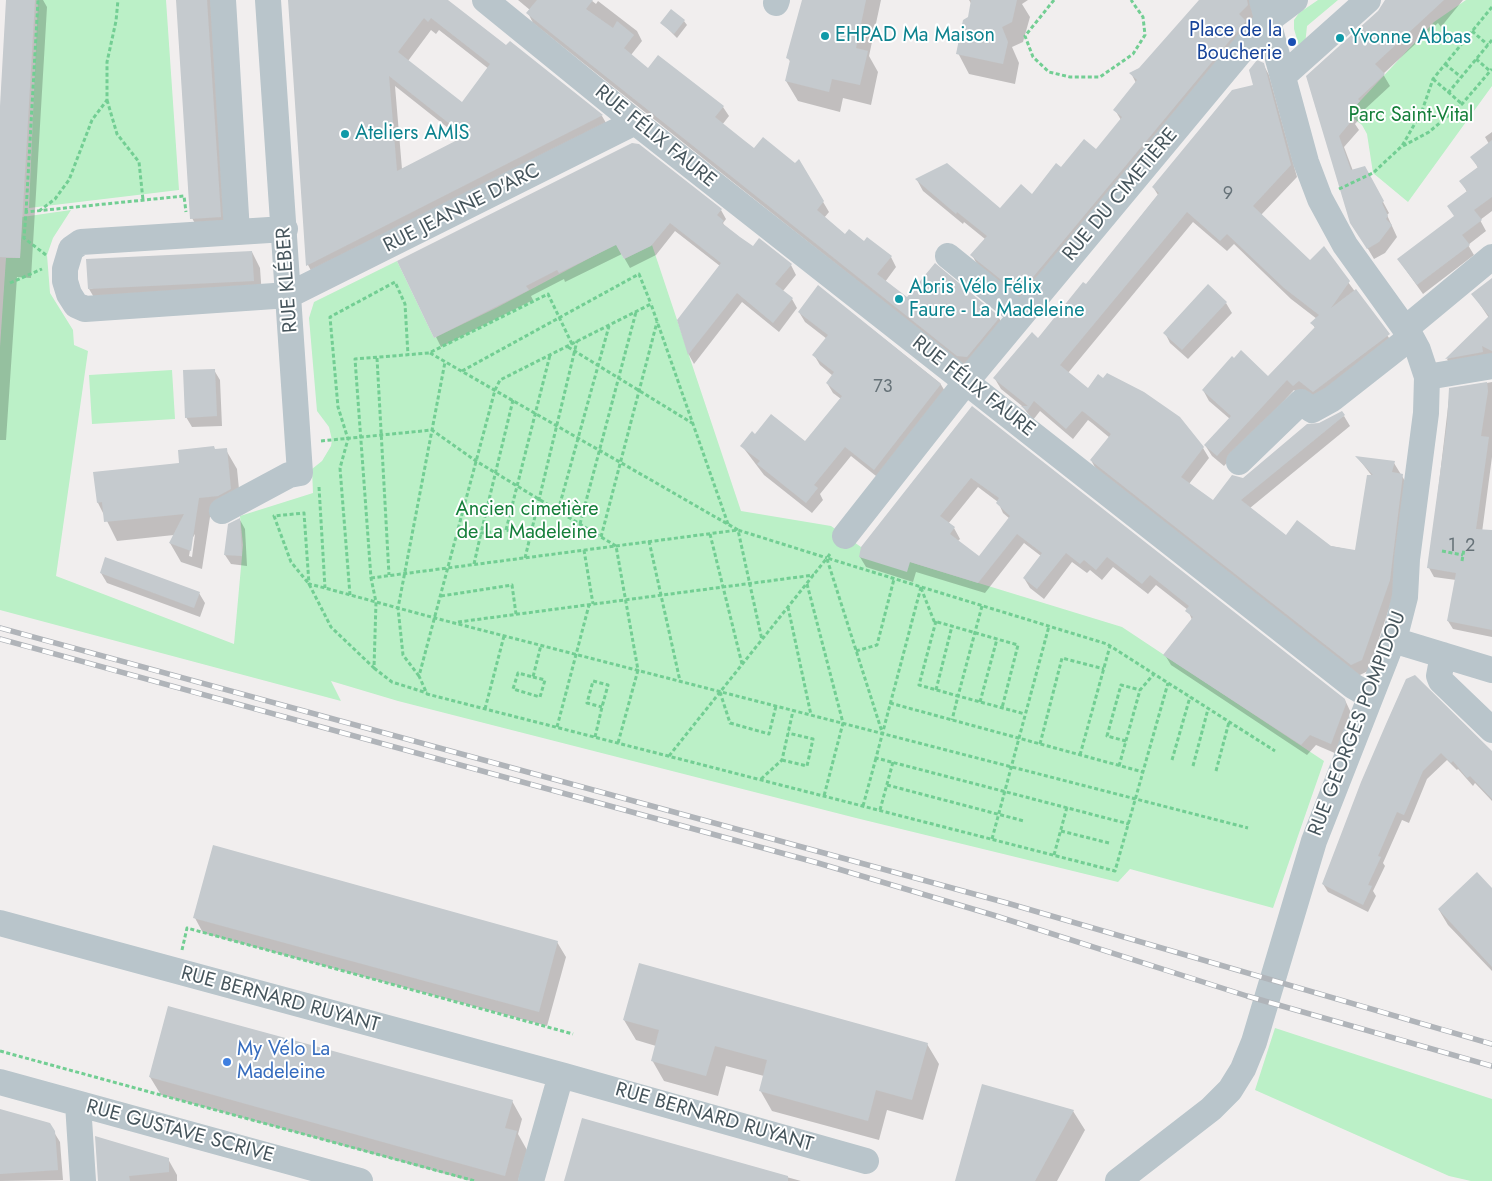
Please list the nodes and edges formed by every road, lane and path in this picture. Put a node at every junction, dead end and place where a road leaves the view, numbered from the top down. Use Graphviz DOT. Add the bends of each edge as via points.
graph roads {
  1 [pos="38,0"];
  2 [pos="118,0"];
  3 [pos="224,0"];
  4 [pos="268,0"];
  5 [pos="485,0"];
  6 [pos="1054,0"];
  7 [pos="1131,0"];
  8 [pos="1295,0"];
  9 [pos="1368,0"];
  10 [pos="1492,7"];
  11 [pos="1265,10"];
  12 [pos="1472,31"];
  13 [pos="1492,40"];
  14 [pos="1488,45"];
  15 [pos="1476,59"];
  16 [pos="1445,64"];
  17 [pos="1491,70"];
  18 [pos="1283,76"];
  19 [pos="1461,77"];
  20 [pos="1433,79"];
  21 [pos="1448,93"];
  22 [pos="106,100"];
  23 [pos="1462,104"];
  24 [pos="635,122"];
  25 [pos="1402,146"];
  26 [pos="1320,199"];
  27 [pos="143,200"];
  28 [pos="26,212"];
  29 [pos="39,212"];
  30 [pos="284,229"];
  31 [pos="237,232"];
  32 [pos="948,256"];
  33 [pos="1492,259"];
  34 [pos="48,266"];
  35 [pos="10,283"];
  36 [pos="289,295"];
  37 [pos="651,304"];
  38 [pos="636,312"];
  39 [pos="1021,315"];
  40 [pos="559,317"];
  41 [pos="657,322"];
  42 [pos="609,325"];
  43 [pos="1408,333"];
  44 [pos="577,341"];
  45 [pos="572,344"];
  46 [pos="567,346"];
  47 [pos="575,351"];
  48 [pos="429,353"];
  49 [pos="408,355"];
  50 [pos="550,355"];
  51 [pos="377,358"];
  52 [pos="445,362"];
  53 [pos="598,365"];
  54 [pos="1492,366"];
  55 [pos="462,371"];
  56 [pos="1427,377"];
  57 [pos="619,378"];
  58 [pos="966,382"];
  59 [pos="495,390"];
  60 [pos="640,391"];
  61 [pos="514,400"];
  62 [pos="535,413"];
  63 [pos="693,423"];
  64 [pos="557,425"];
  65 [pos="432,430"];
  66 [pos="381,435"];
  67 [pos="362,437"];
  68 [pos="578,438"];
  69 [pos="348,439"];
  70 [pos="298,443"];
  71 [pos="600,450"];
  72 [pos="476,461"];
  73 [pos="1239,462"];
  74 [pos="622,463"];
  75 [pos="496,473"];
  76 [pos="309,476"];
  77 [pos="517,486"];
  78 [pos="539,499"];
  79 [pos="222,511"];
  80 [pos="558,511"];
  81 [pos="580,524"];
  82 [pos="728,524"];
  83 [pos="532,528"];
  84 [pos="506,530"];
  85 [pos="738,530"];
  86 [pos="481,533"];
  87 [pos="710,534"];
  88 [pos="845,536"];
  89 [pos="601,537"];
  90 [pos="649,541"];
  91 [pos="616,546"];
  92 [pos="1464,549"];
  93 [pos="584,550"];
  94 [pos="1442,552"];
  95 [pos="1463,555"];
  96 [pos="525,558"];
  97 [pos="827,558"];
  98 [pos="1462,561"];
  99 [pos="474,564"];
  100 [pos="448,568"];
  101 [pos="405,573"];
  102 [pos="389,575"];
  103 [pos="814,575"];
  104 [pos="371,578"];
  105 [pos="894,579"];
  106 [pos="750,583"];
  107 [pos="807,583"];
  108 [pos="309,584"];
  109 [pos="722,587"];
  110 [pos="921,587"];
  111 [pos="325,588"];
  112 [pos="660,594"];
  113 [pos="350,595"];
  114 [pos="441,596"];
  115 [pos="625,600"];
  116 [pos="376,602"];
  117 [pos="591,604"];
  118 [pos="982,606"];
  119 [pos="788,607"];
  120 [pos="398,608"];
  121 [pos="516,614"];
  122 [pos="435,618"];
  123 [pos="936,621"];
  124 [pos="454,623"];
  125 [pos="952,626"];
  126 [pos="1049,626"];
  127 [pos="975,632"];
  128 [pos="504,636"];
  129 [pos="997,639"];
  130 [pos="762,640"];
  131 [pos="1393,640"];
  132 [pos="541,646"];
  133 [pos="1110,646"];
  134 [pos="856,651"];
  135 [pos="576,654"];
  136 [pos="1443,655"];
  137 [pos="742,665"];
  138 [pos="374,668"];
  139 [pos="1104,669"];
  140 [pos="638,670"];
  141 [pos="1492,670"];
  142 [pos="1154,674"];
  143 [pos="419,676"];
  144 [pos="533,677"];
  145 [pos="680,681"];
  146 [pos="1168,683"];
  147 [pos="936,690"];
  148 [pos="1140,690"];
  149 [pos="720,692"];
  150 [pos="427,694"];
  151 [pos="958,696"];
  152 [pos="1370,696"];
  153 [pos="1190,697"];
  154 [pos="980,702"];
  155 [pos="890,704"];
  156 [pos="776,706"];
  157 [pos="602,707"];
  158 [pos="1002,708"];
  159 [pos="485,709"];
  160 [pos="1208,709"];
  161 [pos="793,710"];
  162 [pos="1025,714"];
  163 [pos="811,715"];
  164 [pos="952,720"];
  165 [pos="1229,722"];
  166 [pos="843,723"];
  167 [pos="557,727"];
  168 [pos="1492,730"];
  169 [pos="788,733"];
  170 [pos="882,734"];
  171 [pos="595,737"];
  172 [pos="1018,738"];
  173 [pos="1126,741"];
  174 [pos="618,743"];
  175 [pos="1040,744"];
  176 [pos="1275,751"];
  177 [pos="1080,755"];
  178 [pos="669,756"];
  179 [pos="876,758"];
  180 [pos="782,760"];
  181 [pos="1172,760"];
  182 [pos="893,762"];
  183 [pos="1011,766"];
  184 [pos="1119,766"];
  185 [pos="1193,766"];
  186 [pos="1216,771"];
  187 [pos="1143,772"];
  188 [pos="760,780"];
  189 [pos="887,785"];
  190 [pos="1004,791"];
  191 [pos="824,796"];
  192 [pos="1135,799"];
  193 [pos="863,806"];
  194 [pos="1067,807"];
  195 [pos="880,810"];
  196 [pos="998,814"];
  197 [pos="1024,821"];
  198 [pos="1129,824"];
  199 [pos="1248,828"];
  200 [pos="1061,831"];
  201 [pos="992,839"];
  202 [pos="1108,843"];
  203 [pos="1054,855"];
  204 [pos="0,923"];
  205 [pos="176,972"];
  206 [pos="573,1034"];
  207 [pos="0,1050"];
  208 [pos="561,1075"];
  209 [pos="0,1082"];
  210 [pos="78,1104"];
  211 [pos="866,1161"];
  212 [pos="83,1181"];
  213 [pos="360,1181"];
  214 [pos="475,1181"];
  215 [pos="531,1181"];
  216 [pos="1118,1181"];
  1 -- 28 [label="path"];
  2 -- 22 [label="path" via="107,62"];
  3 -- 31 [label="street"];
  4 -- 30 [label="street, RUE KLÉBER"];
  5 -- 24 [label="street, RUE FÉLIX FAURE"];
  6 -- 7 [label="path" via="1025,36 1033,57 1049,72 1070,77 1100,77 1133,54 1145,36 1143,17"];
  8 -- 11 [label="street"];
  9 -- 18 [label="street"];
  10 -- 12 [label="path"];
  11 -- 18 [label="street, RUE GEORGES POMPIDOU"];
  11 -- 39 [label="street, RUE DU CIMETIÈRE"];
  12 -- 14 [label="path"];
  12 -- 16 [label="path"];
  13 -- 14 [label="path"];
  14 -- 15 [label="path"];
  15 -- 17 [label="path"];
  15 -- 19 [label="path"];
  16 -- 19 [label="path"];
  16 -- 20 [label="path"];
  17 -- 23 [label="path"];
  18 -- 26 [label="street, RUE GEORGES POMPIDOU" via="1306,162"];
  19 -- 21 [label="path"];
  20 -- 21 [label="path"];
  20 -- 25 [label="path" via="1422,111"];
  21 -- 23 [label="path"];
  22 -- 27 [label="path" via="117,134 139,162"];
  22 -- 29 [label="path" via="92,120 69,180 56,199"];
  23 -- 25 [label="path" via="1429,132"];
  24 -- 36 [label="street, RUE JEANNE D'ARC"];
  24 -- 58 [label="street, RUE FÉLIX FAURE"];
  25 -- 26 [label="path" via="1373,173"];
  26 -- 43 [label="street, RUE GEORGES POMPIDOU" via="1350,252"];
  30 -- 31 [label="street"];
  30 -- 36 [label="street, RUE KLÉBER"];
  31 -- 36 [label="street" via="81,242 71,248 67,258 65,281 68,294 76,305 85,309"];
  32 -- 39 [label="street"];
  33 -- 43 [label="street"];
  34 -- 35 [label="path"];
  36 -- 70 [label="street, RUE KLÉBER"];
  37 -- 38 [label="path"];
  37 -- 40 [label="path" via="639,274"];
  37 -- 41 [label="path"];
  38 -- 42 [label="path"];
  38 -- 57 [label="path"];
  39 -- 58 [label="street, RUE DU CIMETIÈRE"];
  40 -- 45 [label="path"];
  40 -- 48 [label="path" via="548,294"];
  40 -- 55 [label="path"];
  41 -- 60 [label="path"];
  41 -- 63 [label="path"];
  42 -- 44 [label="path"];
  42 -- 53 [label="path"];
  43 -- 56 [label="street, RUE GEORGES POMPIDOU"];
  43 -- 73 [label="street" via="1326,403 1312,410 1301,402"];
  44 -- 45 [label="path"];
  44 -- 47 [label="path"];
  45 -- 46 [label="path"];
  46 -- 47 [label="path"];
  46 -- 50 [label="path"];
  47 -- 53 [label="path"];
  47 -- 64 [label="path"];
  48 -- 49 [label="path"];
  48 -- 52 [label="path"];
  49 -- 51 [label="path"];
  49 -- 69 [label="path" via="405,304 395,282 330,317 338,407"];
  50 -- 59 [label="path" via="500,380"];
  50 -- 62 [label="path"];
  51 -- 66 [label="path"];
  51 -- 67 [label="path" via="355,359"];
  52 -- 55 [label="path"];
  52 -- 65 [label="path"];
  53 -- 57 [label="path"];
  53 -- 68 [label="path"];
  54 -- 56 [label="street"];
  55 -- 59 [label="path"];
  56 -- 131 [label="street, RUE GEORGES POMPIDOU" via="1426,413 1404,596"];
  57 -- 60 [label="path"];
  57 -- 71 [label="path"];
  58 -- 88 [label="street, RUE DU CIMETIÈRE"];
  58 -- 152 [label="street, RUE FÉLIX FAURE" via="1353,686"];
  59 -- 61 [label="path"];
  59 -- 72 [label="path"];
  60 -- 63 [label="path"];
  60 -- 74 [label="path"];
  61 -- 62 [label="path"];
  61 -- 75 [label="path"];
  62 -- 64 [label="path"];
  62 -- 77 [label="path"];
  63 -- 82 [label="path"];
  64 -- 68 [label="path"];
  64 -- 78 [label="path"];
  65 -- 66 [label="path"];
  65 -- 72 [label="path"];
  65 -- 101 [label="path"];
  66 -- 67 [label="path"];
  66 -- 102 [label="path"];
  67 -- 69 [label="path"];
  67 -- 104 [label="path"];
  68 -- 71 [label="path"];
  68 -- 80 [label="path"];
  69 -- 70 [label="path"];
  69 -- 113 [label="path" via="340,468"];
  70 -- 76 [label="street, RUE KLÉBER"];
  71 -- 74 [label="path"];
  71 -- 81 [label="path"];
  72 -- 75 [label="path"];
  72 -- 100 [label="path"];
  74 -- 82 [label="path"];
  74 -- 89 [label="path"];
  75 -- 77 [label="path"];
  75 -- 86 [label="path"];
  76 -- 79 [label="street" via="289,475"];
  76 -- 111 [label="path"];
  77 -- 78 [label="path"];
  77 -- 84 [label="path"];
  78 -- 80 [label="path"];
  78 -- 83 [label="path"];
  80 -- 81 [label="path"];
  81 -- 89 [label="path"];
  82 -- 85 [label="path"];
  83 -- 84 [label="path"];
  83 -- 96 [label="path"];
  84 -- 86 [label="path"];
  85 -- 87 [label="path"];
  85 -- 97 [label="path"];
  85 -- 106 [label="path"];
  86 -- 99 [label="path"];
  87 -- 90 [label="path"];
  87 -- 109 [label="path"];
  88 -- 97 [label="path"];
  89 -- 91 [label="path"];
  90 -- 91 [label="path"];
  90 -- 112 [label="path"];
  91 -- 93 [label="path"];
  91 -- 115 [label="path"];
  92 -- 95 [label="path"];
  93 -- 96 [label="path"];
  93 -- 117 [label="path"];
  94 -- 95 [label="path"];
  95 -- 98 [label="path"];
  96 -- 99 [label="path"];
  97 -- 103 [label="path"];
  97 -- 105 [label="path"];
  97 -- 134 [label="path"];
  99 -- 100 [label="path"];
  100 -- 101 [label="path"];
  100 -- 114 [label="path"];
  101 -- 102 [label="path"];
  101 -- 120 [label="path"];
  102 -- 104 [label="path"];
  103 -- 106 [label="path"];
  103 -- 107 [label="path"];
  104 -- 116 [label="path"];
  105 -- 110 [label="path"];
  105 -- 134 [label="path" via="877,645"];
  106 -- 109 [label="path"];
  106 -- 130 [label="path"];
  107 -- 119 [label="path"];
  107 -- 166 [label="path"];
  108 -- 108 [label="path" via="291,562 274,516 304,513"];
  108 -- 111 [label="path"];
  108 -- 138 [label="path" via="331,626"];
  109 -- 112 [label="path"];
  109 -- 137 [label="path"];
  110 -- 118 [label="path"];
  110 -- 123 [label="path"];
  110 -- 155 [label="path"];
  111 -- 113 [label="path"];
  112 -- 115 [label="path"];
  112 -- 145 [label="path"];
  113 -- 116 [label="path"];
  114 -- 121 [label="path" via="512,585"];
  114 -- 122 [label="path"];
  115 -- 117 [label="path"];
  115 -- 140 [label="path"];
  116 -- 120 [label="path"];
  116 -- 138 [label="path"];
  117 -- 121 [label="path"];
  117 -- 135 [label="path"];
  118 -- 126 [label="path"];
  118 -- 127 [label="path"];
  119 -- 130 [label="path"];
  119 -- 163 [label="path"];
  120 -- 122 [label="path"];
  120 -- 143 [label="path" via="403,655"];
  121 -- 124 [label="path"];
  122 -- 124 [label="path"];
  122 -- 143 [label="path"];
  123 -- 125 [label="path"];
  123 -- 147 [label="path" via="919,686"];
  124 -- 128 [label="path"];
  125 -- 127 [label="path"];
  125 -- 147 [label="path"];
  126 -- 133 [label="path"];
  126 -- 162 [label="path"];
  127 -- 129 [label="path"];
  127 -- 151 [label="path"];
  128 -- 132 [label="path"];
  128 -- 159 [label="path"];
  129 -- 154 [label="path"];
  129 -- 158 [label="path" via="1018,645"];
  130 -- 137 [label="path"];
  131 -- 136 [label="street"];
  131 -- 152 [label="street, RUE GEORGES POMPIDOU"];
  132 -- 135 [label="path"];
  132 -- 144 [label="path"];
  133 -- 139 [label="path"];
  133 -- 142 [label="path"];
  134 -- 170 [label="path"];
  135 -- 140 [label="path"];
  135 -- 167 [label="path"];
  136 -- 141 [label="street"];
  136 -- 168 [label="street" via="1441,682"];
  137 -- 149 [label="path"];
  138 -- 150 [label="path" via="392,682"];
  139 -- 175 [label="path" via="1062,658"];
  139 -- 177 [label="path"];
  140 -- 145 [label="path"];
  140 -- 174 [label="path"];
  142 -- 146 [label="path"];
  142 -- 148 [label="path"];
  143 -- 150 [label="path"];
  144 -- 144 [label="path" via="518,673 513,689 540,696 545,680"];
  145 -- 149 [label="path"];
  146 -- 153 [label="path"];
  146 -- 187 [label="path"];
  147 -- 151 [label="path"];
  148 -- 173 [label="path"];
  148 -- 173 [label="path" via="1121,685 1107,736"];
  149 -- 156 [label="path"];
  149 -- 156 [label="path" via="730,723 769,734"];
  149 -- 178 [label="path"];
  150 -- 159 [label="path"];
  151 -- 154 [label="path"];
  151 -- 164 [label="path"];
  152 -- 216 [label="street, RUE GEORGES POMPIDOU" via="1314,842 1243,1070 1212,1109"];
  153 -- 160 [label="path"];
  153 -- 181 [label="path"];
  154 -- 158 [label="path"];
  155 -- 164 [label="path"];
  155 -- 170 [label="path"];
  156 -- 161 [label="path"];
  157 -- 157 [label="path" via="608,685 593,681 587,703"];
  157 -- 171 [label="path"];
  158 -- 162 [label="path"];
  159 -- 167 [label="path"];
  160 -- 165 [label="path"];
  160 -- 185 [label="path"];
  161 -- 163 [label="path"];
  161 -- 169 [label="path"];
  162 -- 172 [label="path"];
  163 -- 166 [label="path"];
  164 -- 172 [label="path"];
  165 -- 176 [label="path"];
  165 -- 186 [label="path"];
  166 -- 170 [label="path"];
  166 -- 191 [label="path"];
  167 -- 171 [label="path"];
  169 -- 180 [label="path"];
  169 -- 180 [label="path" via="813,739 807,766"];
  170 -- 179 [label="path"];
  170 -- 183 [label="path"];
  171 -- 174 [label="path"];
  172 -- 175 [label="path"];
  172 -- 183 [label="path"];
  173 -- 184 [label="path"];
  174 -- 178 [label="path"];
  175 -- 177 [label="path"];
  177 -- 184 [label="path"];
  178 -- 188 [label="path"];
  179 -- 182 [label="path"];
  179 -- 193 [label="path"];
  180 -- 188 [label="path"];
  182 -- 189 [label="path"];
  182 -- 190 [label="path"];
  183 -- 190 [label="path"];
  183 -- 192 [label="path"];
  184 -- 187 [label="path"];
  187 -- 192 [label="path"];
  188 -- 191 [label="path"];
  189 -- 195 [label="path"];
  189 -- 196 [label="path"];
  190 -- 194 [label="path"];
  190 -- 196 [label="path"];
  191 -- 193 [label="path"];
  192 -- 198 [label="path"];
  192 -- 199 [label="path"];
  193 -- 195 [label="path"];
  194 -- 198 [label="path"];
  194 -- 200 [label="path"];
  195 -- 201 [label="path"];
  196 -- 197 [label="path"];
  196 -- 201 [label="path"];
  198 -- 203 [label="path" via="1115,871"];
  200 -- 202 [label="path"];
  200 -- 203 [label="path"];
  201 -- 203 [label="path"];
  204 -- 205 [label="street, RUE BERNARD RUYANT"];
  205 -- 206 [label="path" via="187,928"];
  205 -- 208 [label="street, RUE BERNARD RUYANT"];
  207 -- 214 [label="path"];
  208 -- 211 [label="street, RUE BERNARD RUYANT"];
  208 -- 215 [label="street"];
  209 -- 210 [label="street, RUE GUSTAVE SCRIVE"];
  210 -- 212 [label="street"];
  210 -- 213 [label="street, RUE GUSTAVE SCRIVE"];
}
